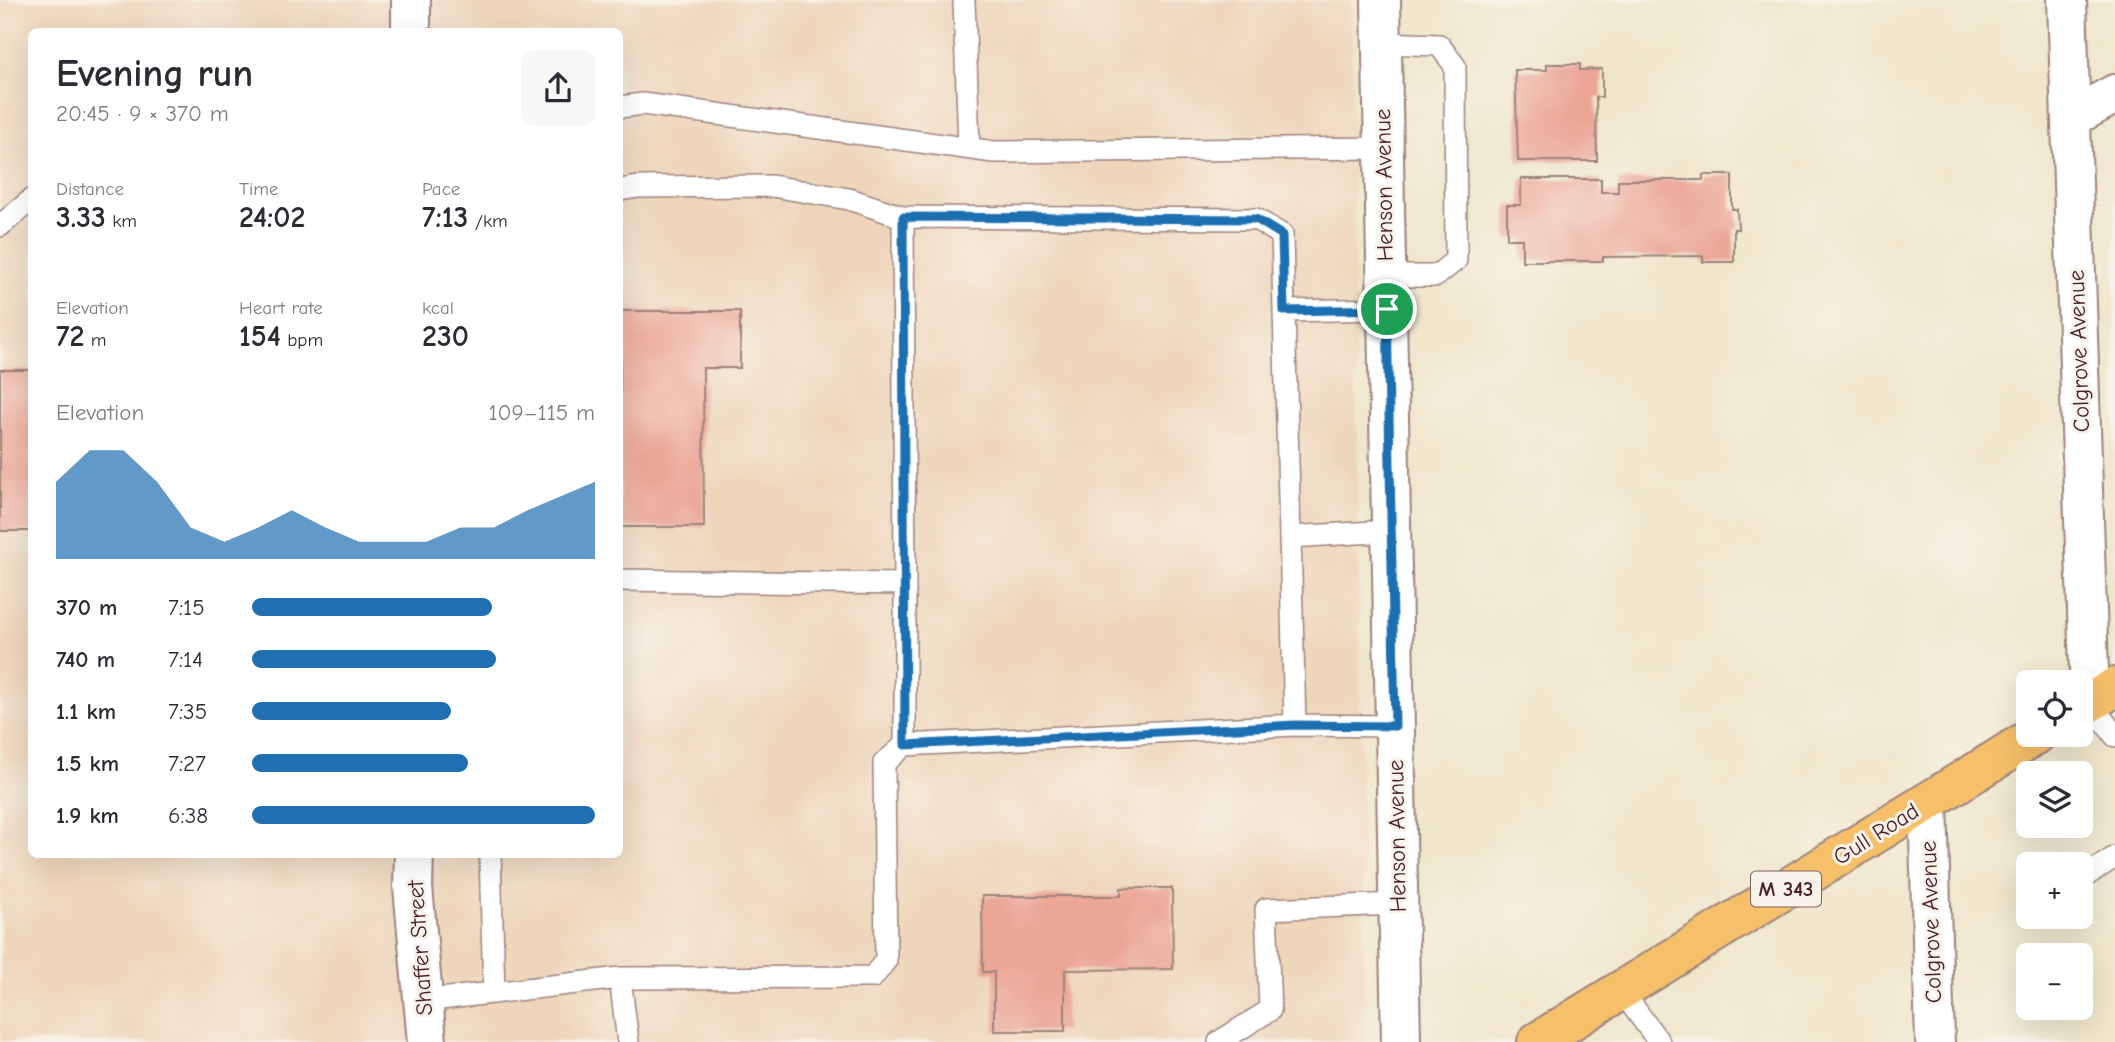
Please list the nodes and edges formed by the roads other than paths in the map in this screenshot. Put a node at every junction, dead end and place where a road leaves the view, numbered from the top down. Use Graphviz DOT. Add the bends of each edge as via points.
graph roads {
  1 [pos="411,0"];
  2 [pos="964,0"];
  3 [pos="1381,0"];
  4 [pos="2067,0"];
  5 [pos="411,28"];
  6 [pos="1381,43"];
  7 [pos="2115,94"];
  8 [pos="623,107"];
  9 [pos="2071,118"];
  10 [pos="1384,148"];
  11 [pos="969,149"];
  12 [pos="623,190"];
  13 [pos="28,202"];
  14 [pos="903,217"];
  15 [pos="0,226"];
  16 [pos="1386,292"];
  17 [pos="1284,311"];
  18 [pos="1391,531"];
  19 [pos="1290,537"];
  20 [pos="623,580"];
  21 [pos="905,584"];
  22 [pos="2095,699"];
  23 [pos="1296,725"];
  24 [pos="1395,726"];
  25 [pos="2115,736"];
  26 [pos="905,745"];
  27 [pos="2017,747"];
  28 [pos="1928,802"];
  29 [pos="2115,857"];
  30 [pos="414,858"];
  31 [pos="490,858"];
  32 [pos="2093,871"];
  33 [pos="1399,904"];
  34 [pos="620,978"];
  35 [pos="1621,990"];
  36 [pos="494,993"];
  37 [pos="423,1000"];
  38 [pos="427,1042"];
  39 [pos="628,1042"];
  40 [pos="1219,1042"];
  41 [pos="1401,1042"];
  42 [pos="1537,1042"];
  43 [pos="1659,1042"];
  44 [pos="1935,1042"];
  1 -- 5 [label="street"];
  2 -- 11 [label="lane"];
  3 -- 6 [label="street, Henson Avenue"];
  4 -- 9 [label="street, Colgrove Avenue"];
  6 -- 10 [label="street, Henson Avenue"];
  6 -- 16 [label="lane" via="1439,46 1455,66 1456,260 1436,276"];
  7 -- 9 [label="street"];
  8 -- 11 [label="lane" via="643,104"];
  9 -- 22 [label="street, Colgrove Avenue"];
  10 -- 11 [label="lane"];
  10 -- 16 [label="street, Henson Avenue"];
  12 -- 14 [label="lane" via="772,186 849,199"];
  13 -- 15 [label="lane"];
  14 -- 17 [label="lane" via="1256,219 1282,235"];
  14 -- 21 [label="lane"];
  16 -- 17 [label="lane"];
  16 -- 18 [label="street, Henson Avenue"];
  17 -- 19 [label="lane"];
  18 -- 19 [label="lane"];
  18 -- 24 [label="street, Henson Avenue"];
  19 -- 23 [label="lane"];
  20 -- 21 [label="lane"];
  21 -- 26 [label="lane"];
  22 -- 25 [label="lane"];
  23 -- 24 [label="lane"];
  23 -- 26 [label="lane"];
  24 -- 33 [label="street, Henson Avenue"];
  26 -- 34 [label="lane" via="884,763 886,960 873,977"];
  27 -- 28 [label="main road, Gull Road / M 343"];
  28 -- 35 [label="main road, Gull Road / M 343"];
  28 -- 44 [label="street, Colgrove Avenue"];
  29 -- 32 [label="lane"];
  30 -- 37 [label="street, Shaffer Street"];
  31 -- 36 [label="lane"];
  33 -- 40 [label="lane" via="1266,909 1270,1010"];
  33 -- 41 [label="street, Henson Avenue"];
  34 -- 36 [label="lane"];
  34 -- 39 [label="lane"];
  35 -- 42 [label="main road, Gull Road / M 343"];
  35 -- 43 [label="lane"];
  36 -- 37 [label="lane"];
  37 -- 38 [label="street, Shaffer Street"];
}
